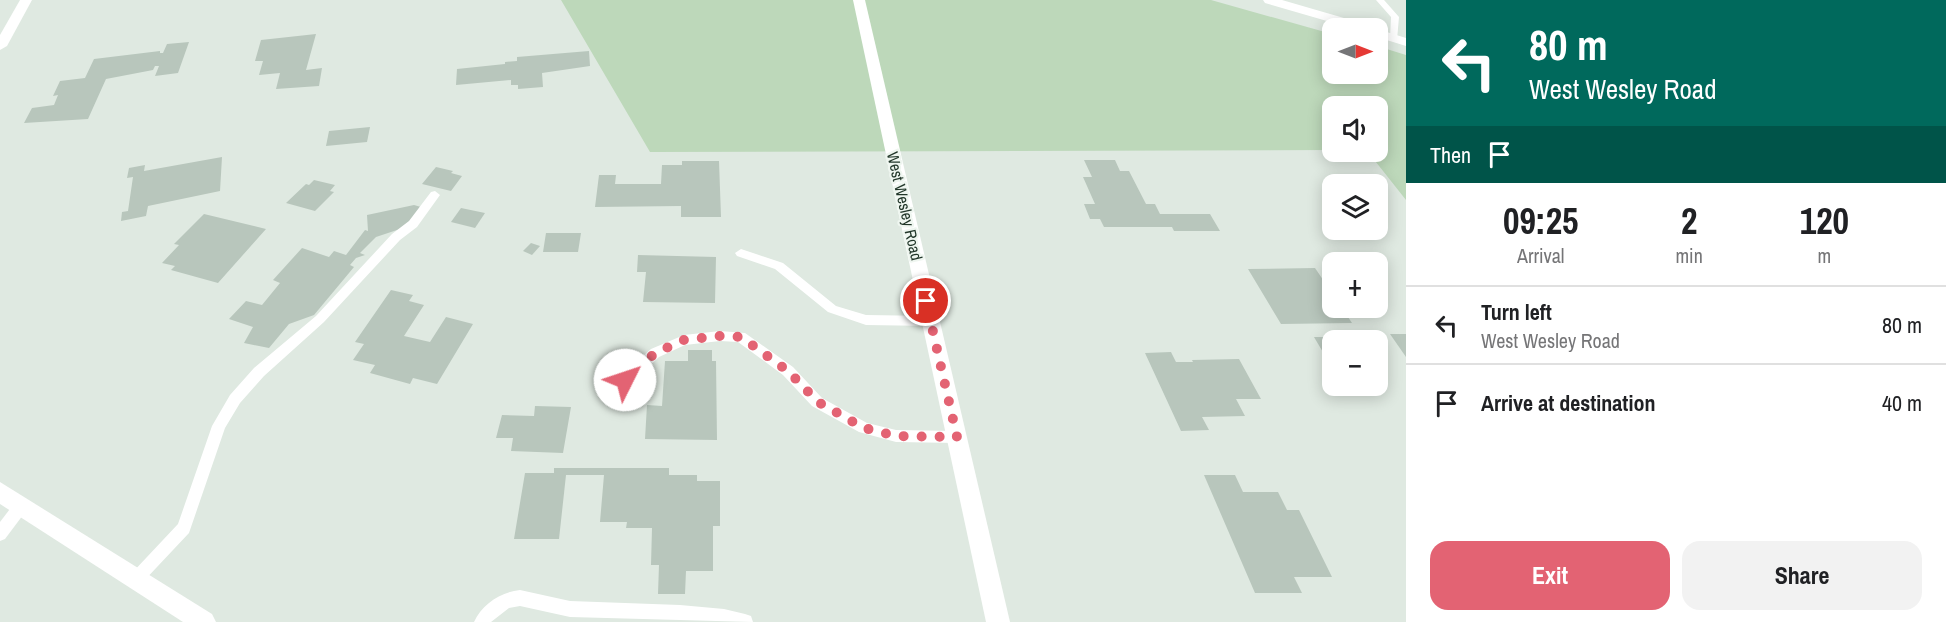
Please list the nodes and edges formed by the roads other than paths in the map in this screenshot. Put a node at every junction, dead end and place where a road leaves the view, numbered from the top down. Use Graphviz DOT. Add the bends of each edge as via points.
graph roads {
  1 [pos="26,0"];
  2 [pos="859,0"];
  3 [pos="1269,0"];
  4 [pos="1380,0"];
  5 [pos="1329,18"];
  6 [pos="1400,40"];
  7 [pos="0,46"];
  8 [pos="435,195"];
  9 [pos="741,253"];
  10 [pos="931,321"];
  11 [pos="625,380"];
  12 [pos="957,437"];
  13 [pos="0,492"];
  14 [pos="21,506"];
  15 [pos="0,534"];
  16 [pos="136,579"];
  17 [pos="204,622"];
  18 [pos="482,622"];
  19 [pos="745,622"];
  20 [pos="998,622"];
  1 -- 7 [label="street"];
  2 -- 10 [label="street, West Wesley Road"];
  3 -- 5 [label="street"];
  4 -- 6 [label="lane" via="1395,17"];
  8 -- 16 [label="lane" via="413,224 396,237 320,319 259,372 235,399 219,426 184,528"];
  9 -- 10 [label="lane" via="779,266 832,309 866,320"];
  10 -- 12 [label="street, West Wesley Road"];
  11 -- 12 [label="lane" via="655,353 684,340 741,337 788,371 818,402 864,428 896,436"];
  12 -- 20 [label="street, West Wesley Road"];
  13 -- 14 [label="street"];
  14 -- 15 [label="lane"];
  14 -- 16 [label="street"];
  16 -- 17 [label="street"];
  18 -- 19 [label="lane" via="502,604 519,598 566,609 702,614"];
}
